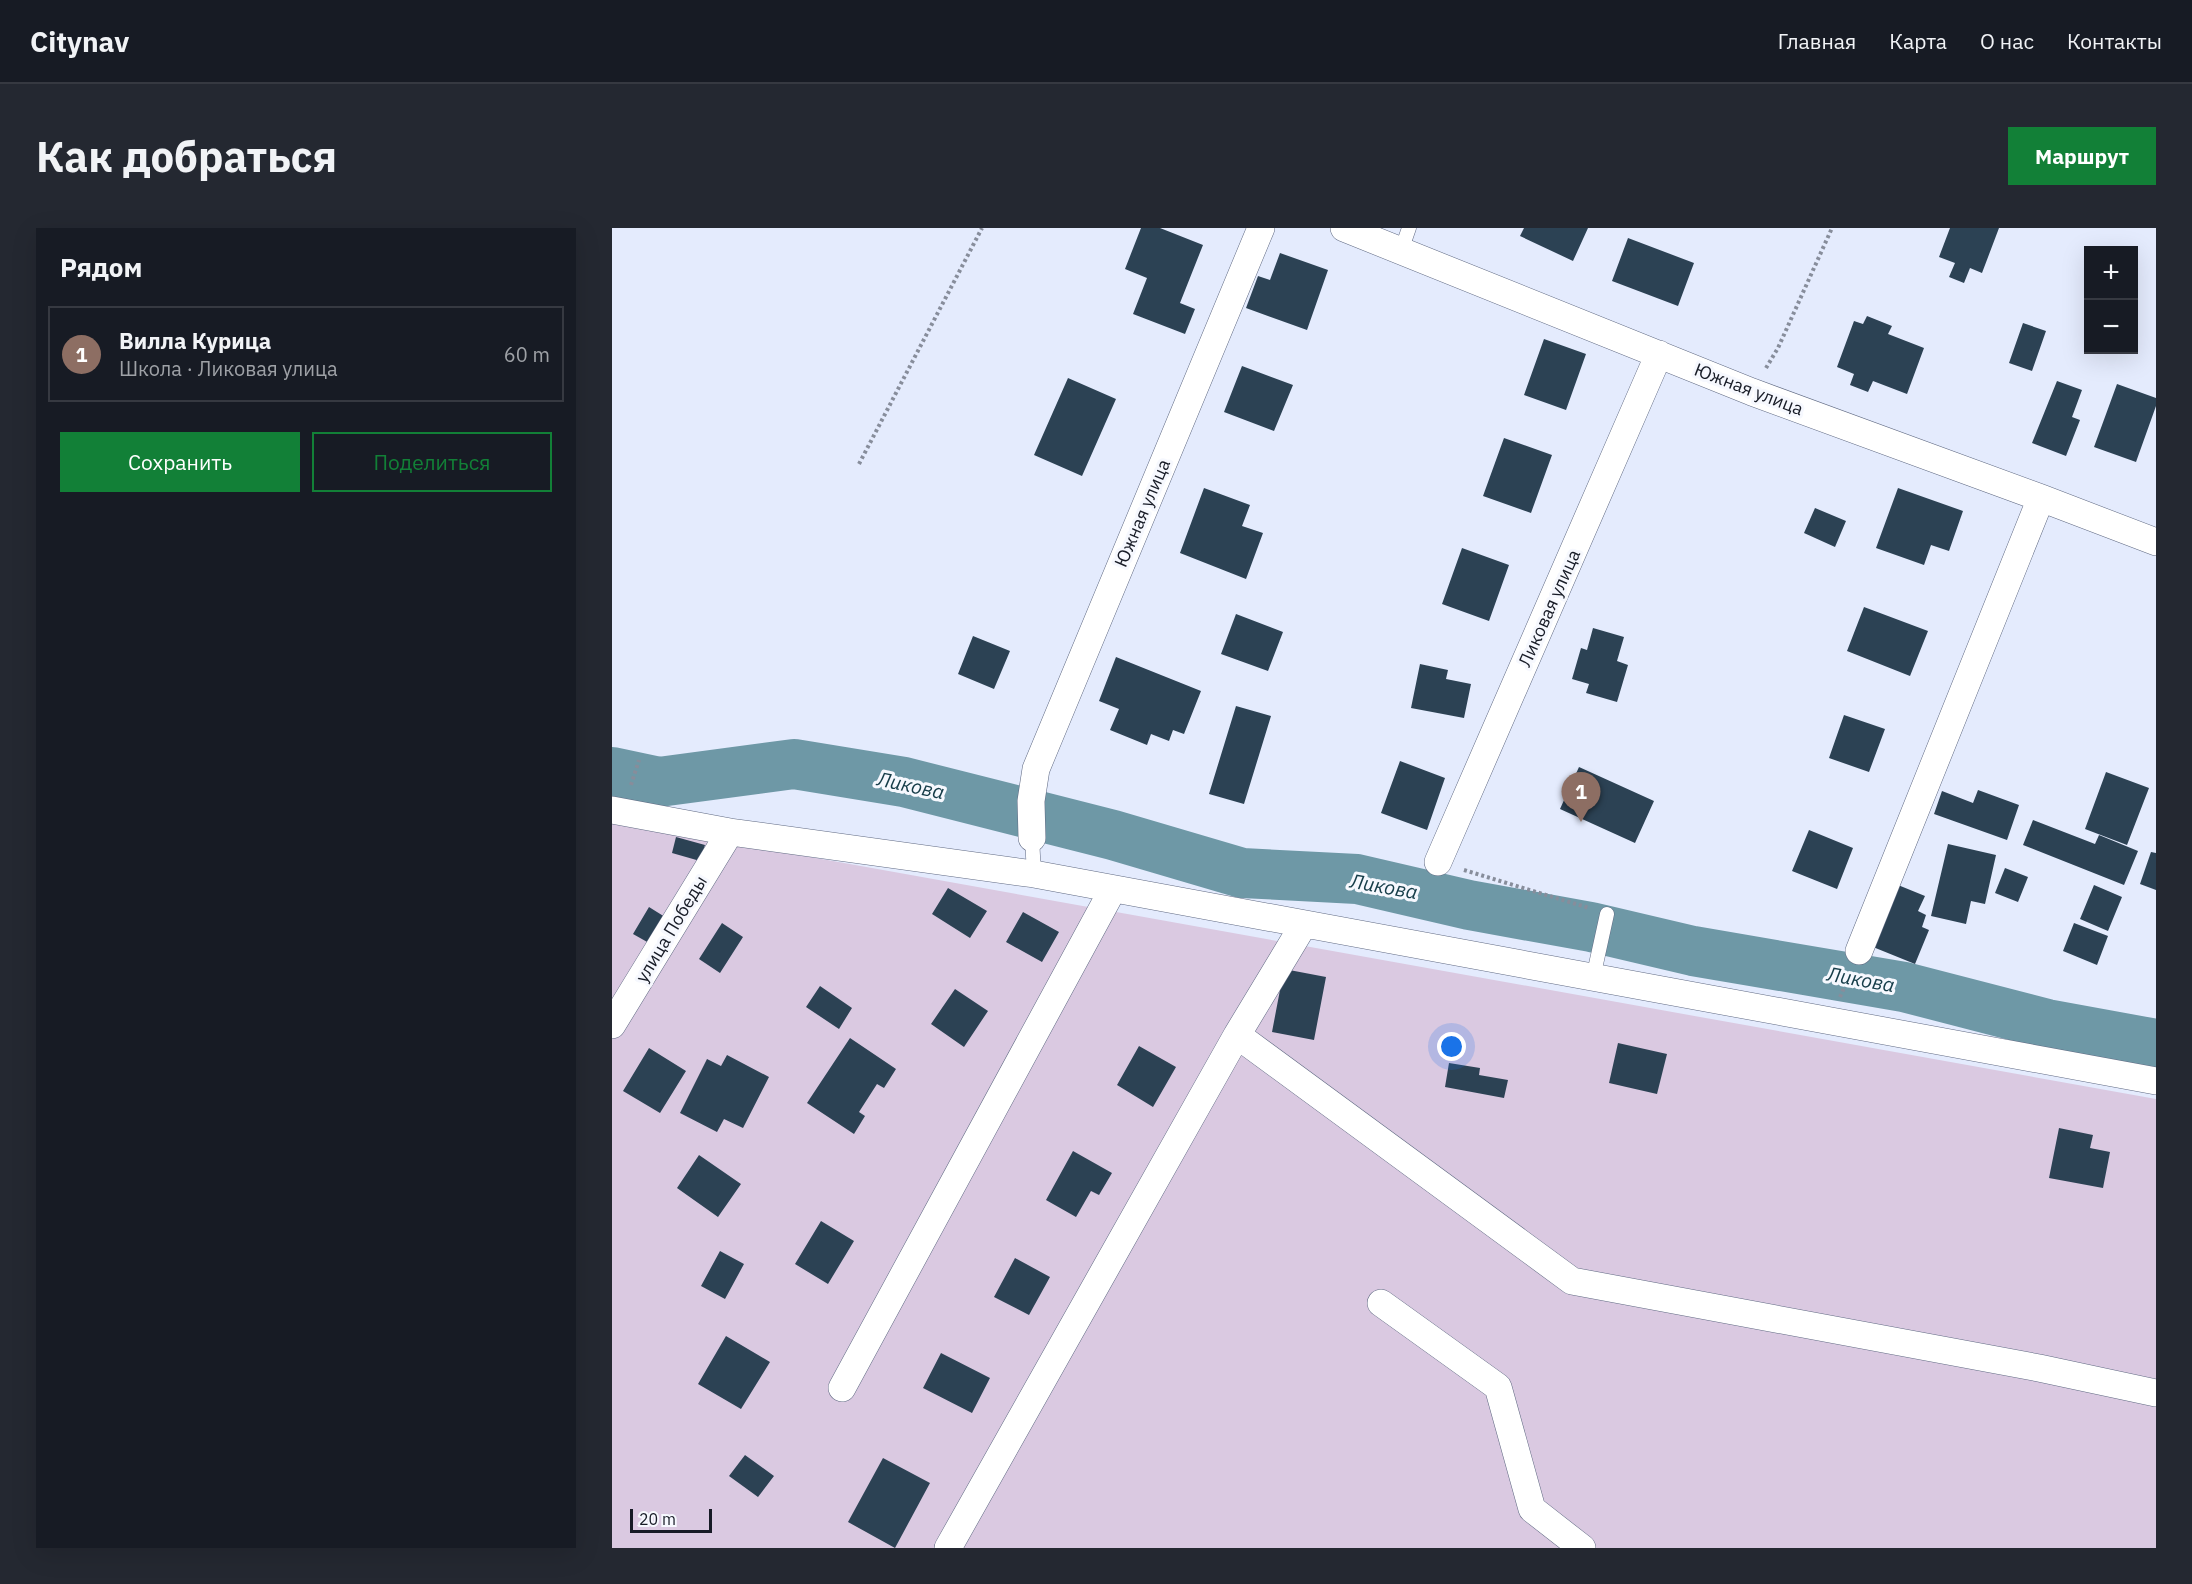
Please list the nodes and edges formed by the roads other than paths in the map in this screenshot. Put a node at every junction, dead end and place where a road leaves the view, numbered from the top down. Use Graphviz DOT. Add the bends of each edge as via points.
graph roads {
  1 [pos="1261,228"];
  2 [pos="1344,228"];
  3 [pos="1405,240"];
  4 [pos="1659,354"];
  5 [pos="2042,498"];
  6 [pos="2156,542"];
  7 [pos="612,810"];
  8 [pos="730,832"];
  9 [pos="1032,838"];
  10 [pos="1438,862"];
  11 [pos="1034,874"];
  12 [pos="1113,889"];
  13 [pos="1607,914"];
  14 [pos="1304,924"];
  15 [pos="1859,951"];
  16 [pos="1595,966"];
  17 [pos="612,1025"];
  18 [pos="1236,1035"];
  19 [pos="2156,1080"];
  20 [pos="1381,1303"];
  21 [pos="842,1388"];
  22 [pos="2156,1393"];
  23 [pos="948,1548"];
  24 [pos="1582,1548"];
  1 -- 9 [label="street, Южная улица" via="1036,769 1031,801"];
  2 -- 3 [label="street, Южная улица"];
  3 -- 4 [label="street, Южная улица"];
  4 -- 5 [label="street, Южная улица"];
  4 -- 10 [label="street, Ликовая улица"];
  5 -- 6 [label="street, Южная улица"];
  5 -- 15 [label="street"];
  7 -- 8 [label="street"];
  8 -- 11 [label="street"];
  8 -- 17 [label="street, улица Победы"];
  9 -- 11 [label="lane"];
  11 -- 12 [label="street"];
  12 -- 14 [label="street"];
  12 -- 21 [label="street"];
  13 -- 16 [label="lane"];
  14 -- 16 [label="street"];
  14 -- 18 [label="street"];
  16 -- 19 [label="street" via="1830,1019"];
  18 -- 22 [label="street" via="1572,1281"];
  18 -- 23 [label="street"];
  20 -- 24 [label="street" via="1498,1387 1532,1509"];
}
